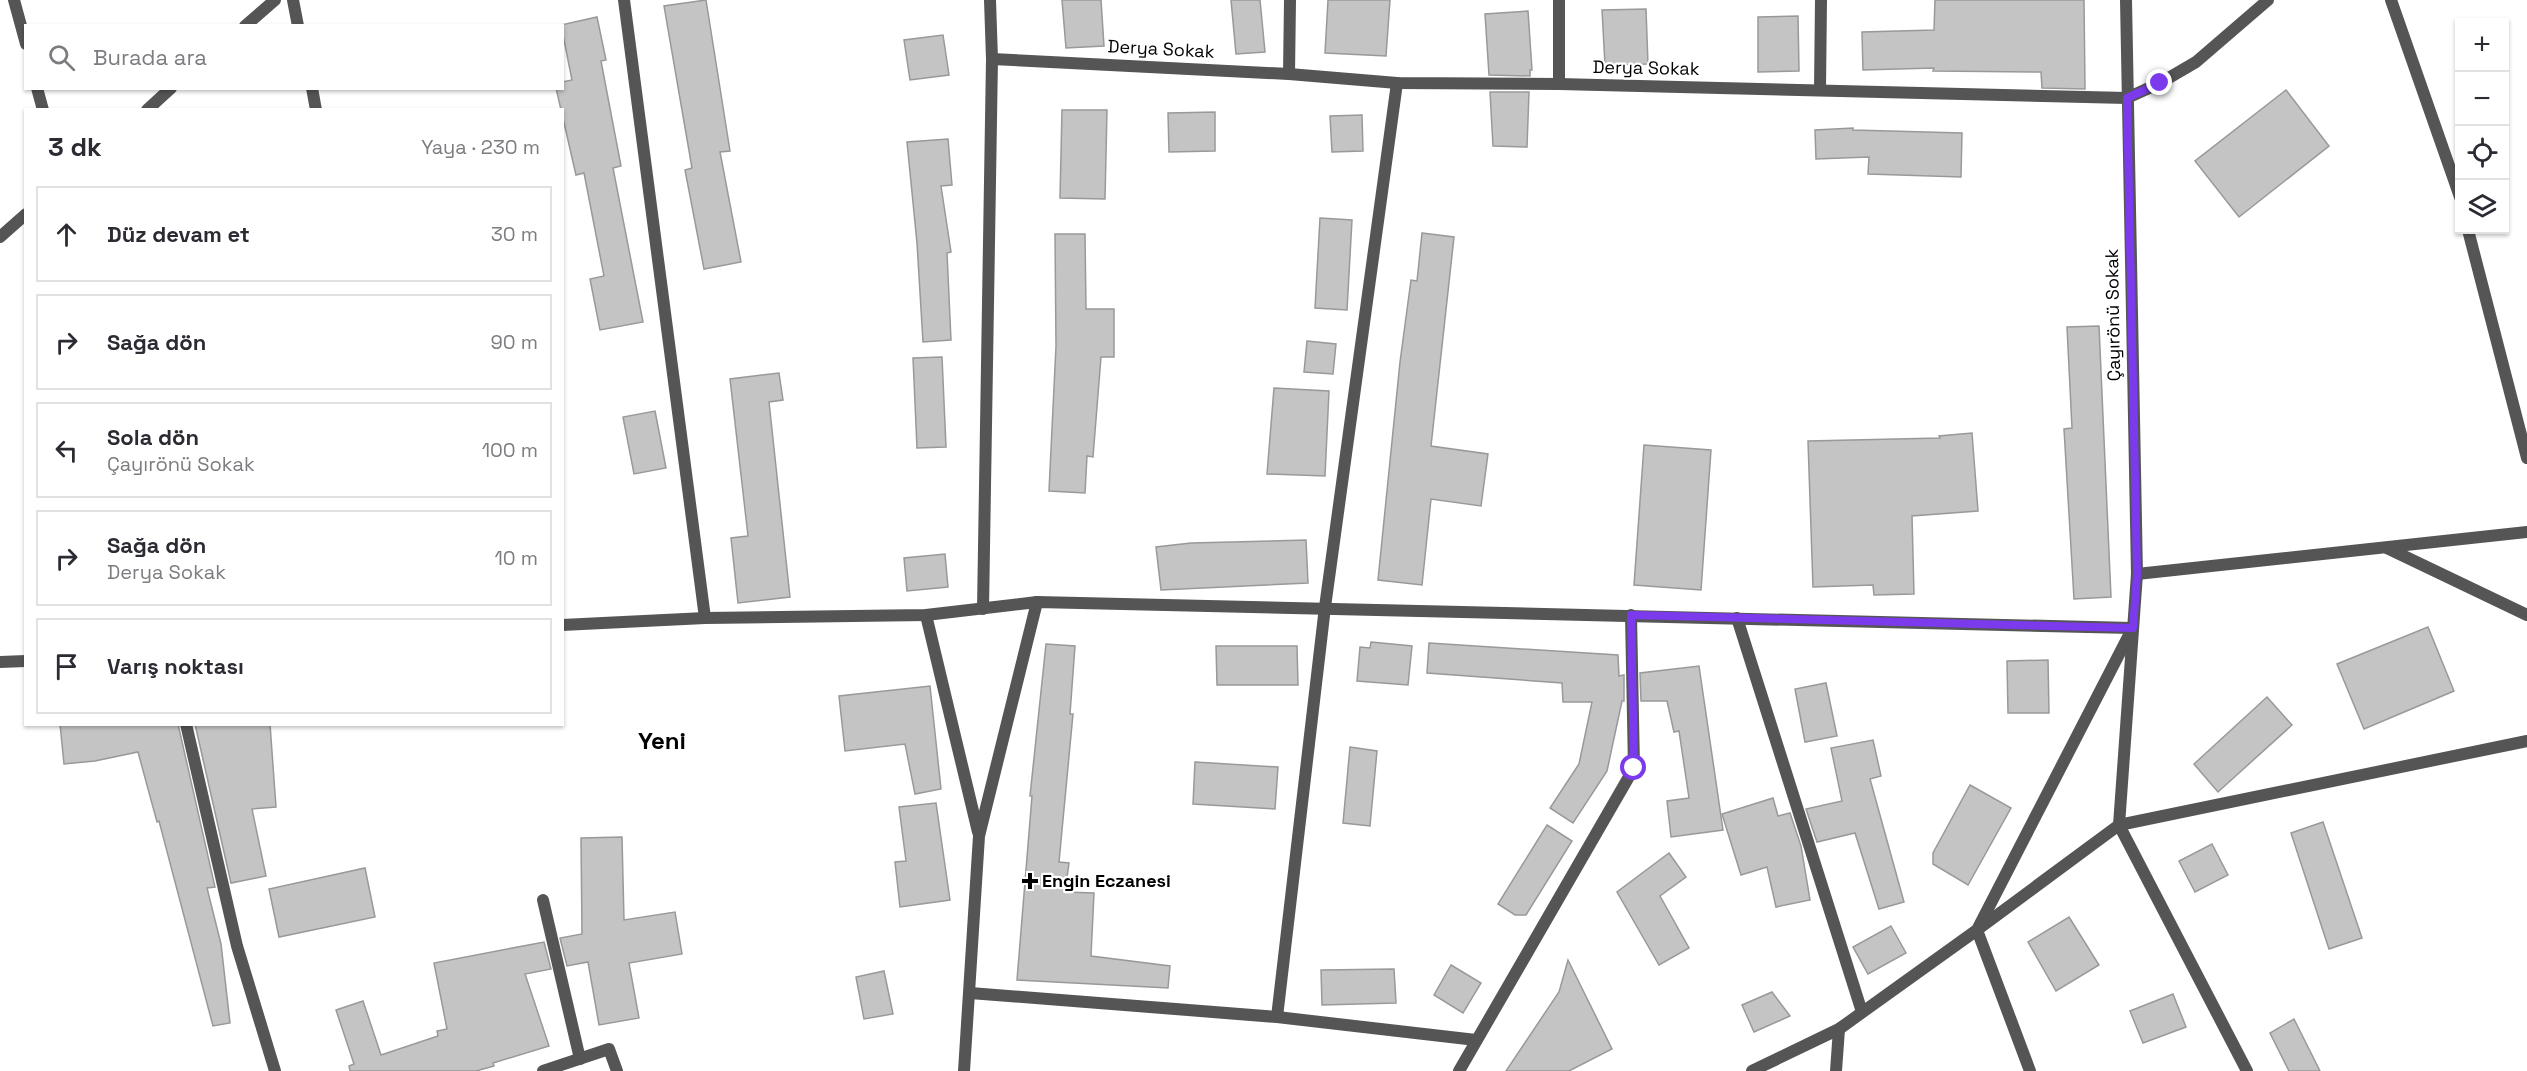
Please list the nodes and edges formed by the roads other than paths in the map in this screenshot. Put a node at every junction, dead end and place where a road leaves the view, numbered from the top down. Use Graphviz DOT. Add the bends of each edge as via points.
graph roads {
  1 [pos="14,0"];
  2 [pos="275,0"];
  3 [pos="293,0"];
  4 [pos="624,0"];
  5 [pos="990,0"];
  6 [pos="1290,0"];
  7 [pos="1559,0"];
  8 [pos="1821,0"];
  9 [pos="2126,0"];
  10 [pos="2268,0"];
  11 [pos="2391,0"];
  12 [pos="247,24"];
  13 [pos="298,24"];
  14 [pos="24,37"];
  15 [pos="992,59"];
  16 [pos="1290,74"];
  17 [pos="1397,84"];
  18 [pos="1559,84"];
  19 [pos="1820,89"];
  20 [pos="38,90"];
  21 [pos="169,90"];
  22 [pos="312,90"];
  23 [pos="2127,98"];
  24 [pos="42,108"];
  25 [pos="149,108"];
  26 [pos="316,108"];
  27 [pos="2455,183"];
  28 [pos="24,216"];
  29 [pos="2469,234"];
  30 [pos="0,237"];
  31 [pos="2527,458"];
  32 [pos="2527,532"];
  33 [pos="2386,547"];
  34 [pos="2137,574"];
  35 [pos="1037,602"];
  36 [pos="1324,607"];
  37 [pos="983,609"];
  38 [pos="926,615"];
  39 [pos="1631,615"];
  40 [pos="2527,615"];
  41 [pos="705,618"];
  42 [pos="1737,618"];
  43 [pos="564,625"];
  44 [pos="2133,628"];
  45 [pos="24,661"];
  46 [pos="0,662"];
  47 [pos="186,726"];
  48 [pos="2527,741"];
  49 [pos="2119,825"];
  50 [pos="979,836"];
  51 [pos="543,900"];
  52 [pos="1977,930"];
  53 [pos="970,993"];
  54 [pos="1862,1012"];
  55 [pos="1277,1017"];
  56 [pos="1839,1029"];
  57 [pos="1476,1040"];
  58 [pos="580,1059"];
  59 [pos="275,1071"];
  60 [pos="543,1071"];
  61 [pos="617,1071"];
  62 [pos="964,1071"];
  63 [pos="1459,1071"];
  64 [pos="1752,1071"];
  65 [pos="1836,1071"];
  66 [pos="2030,1071"];
  67 [pos="2247,1071"];
  1 -- 14 [label="street"];
  2 -- 12 [label="street"];
  3 -- 13 [label="street"];
  4 -- 41 [label="street"];
  5 -- 15 [label="street"];
  6 -- 16 [label="street"];
  7 -- 18 [label="street"];
  8 -- 19 [label="street"];
  9 -- 23 [label="street, Çayırönü Sokak"];
  10 -- 23 [label="street, Derya Sokak" via="2196,62"];
  11 -- 27 [label="street"];
  15 -- 16 [label="street, Derya Sokak"];
  15 -- 37 [label="street"];
  16 -- 17 [label="street, Derya Sokak"];
  17 -- 18 [label="street, Derya Sokak"];
  17 -- 36 [label="street"];
  18 -- 19 [label="street, Derya Sokak"];
  19 -- 23 [label="street, Derya Sokak"];
  20 -- 24 [label="street"];
  21 -- 25 [label="street"];
  22 -- 26 [label="street"];
  23 -- 34 [label="street, Çayırönü Sokak"];
  28 -- 30 [label="street"];
  29 -- 31 [label="street"];
  32 -- 33 [label="street"];
  33 -- 34 [label="street"];
  33 -- 40 [label="street"];
  34 -- 44 [label="street, Çayırönü Sokak"];
  35 -- 36 [label="street"];
  35 -- 37 [label="street"];
  35 -- 50 [label="street"];
  36 -- 39 [label="street"];
  36 -- 55 [label="street"];
  37 -- 38 [label="street"];
  38 -- 41 [label="street"];
  38 -- 50 [label="street"];
  39 -- 42 [label="street"];
  39 -- 57 [label="street" via="1634,768"];
  41 -- 43 [label="street"];
  42 -- 44 [label="street"];
  42 -- 54 [label="street"];
  44 -- 49 [label="street, Çayırönü Sokak"];
  44 -- 52 [label="street"];
  45 -- 46 [label="street"];
  47 -- 59 [label="street" via="237,946"];
  48 -- 49 [label="street"];
  49 -- 52 [label="street"];
  49 -- 67 [label="street"];
  50 -- 53 [label="street"];
  51 -- 58 [label="street"];
  52 -- 54 [label="street"];
  52 -- 66 [label="street"];
  53 -- 55 [label="street"];
  53 -- 62 [label="street"];
  54 -- 56 [label="street"];
  55 -- 57 [label="street"];
  56 -- 64 [label="street"];
  56 -- 65 [label="street"];
  57 -- 63 [label="street"];
  58 -- 60 [label="street"];
  58 -- 61 [label="street" via="609,1049"];
}
